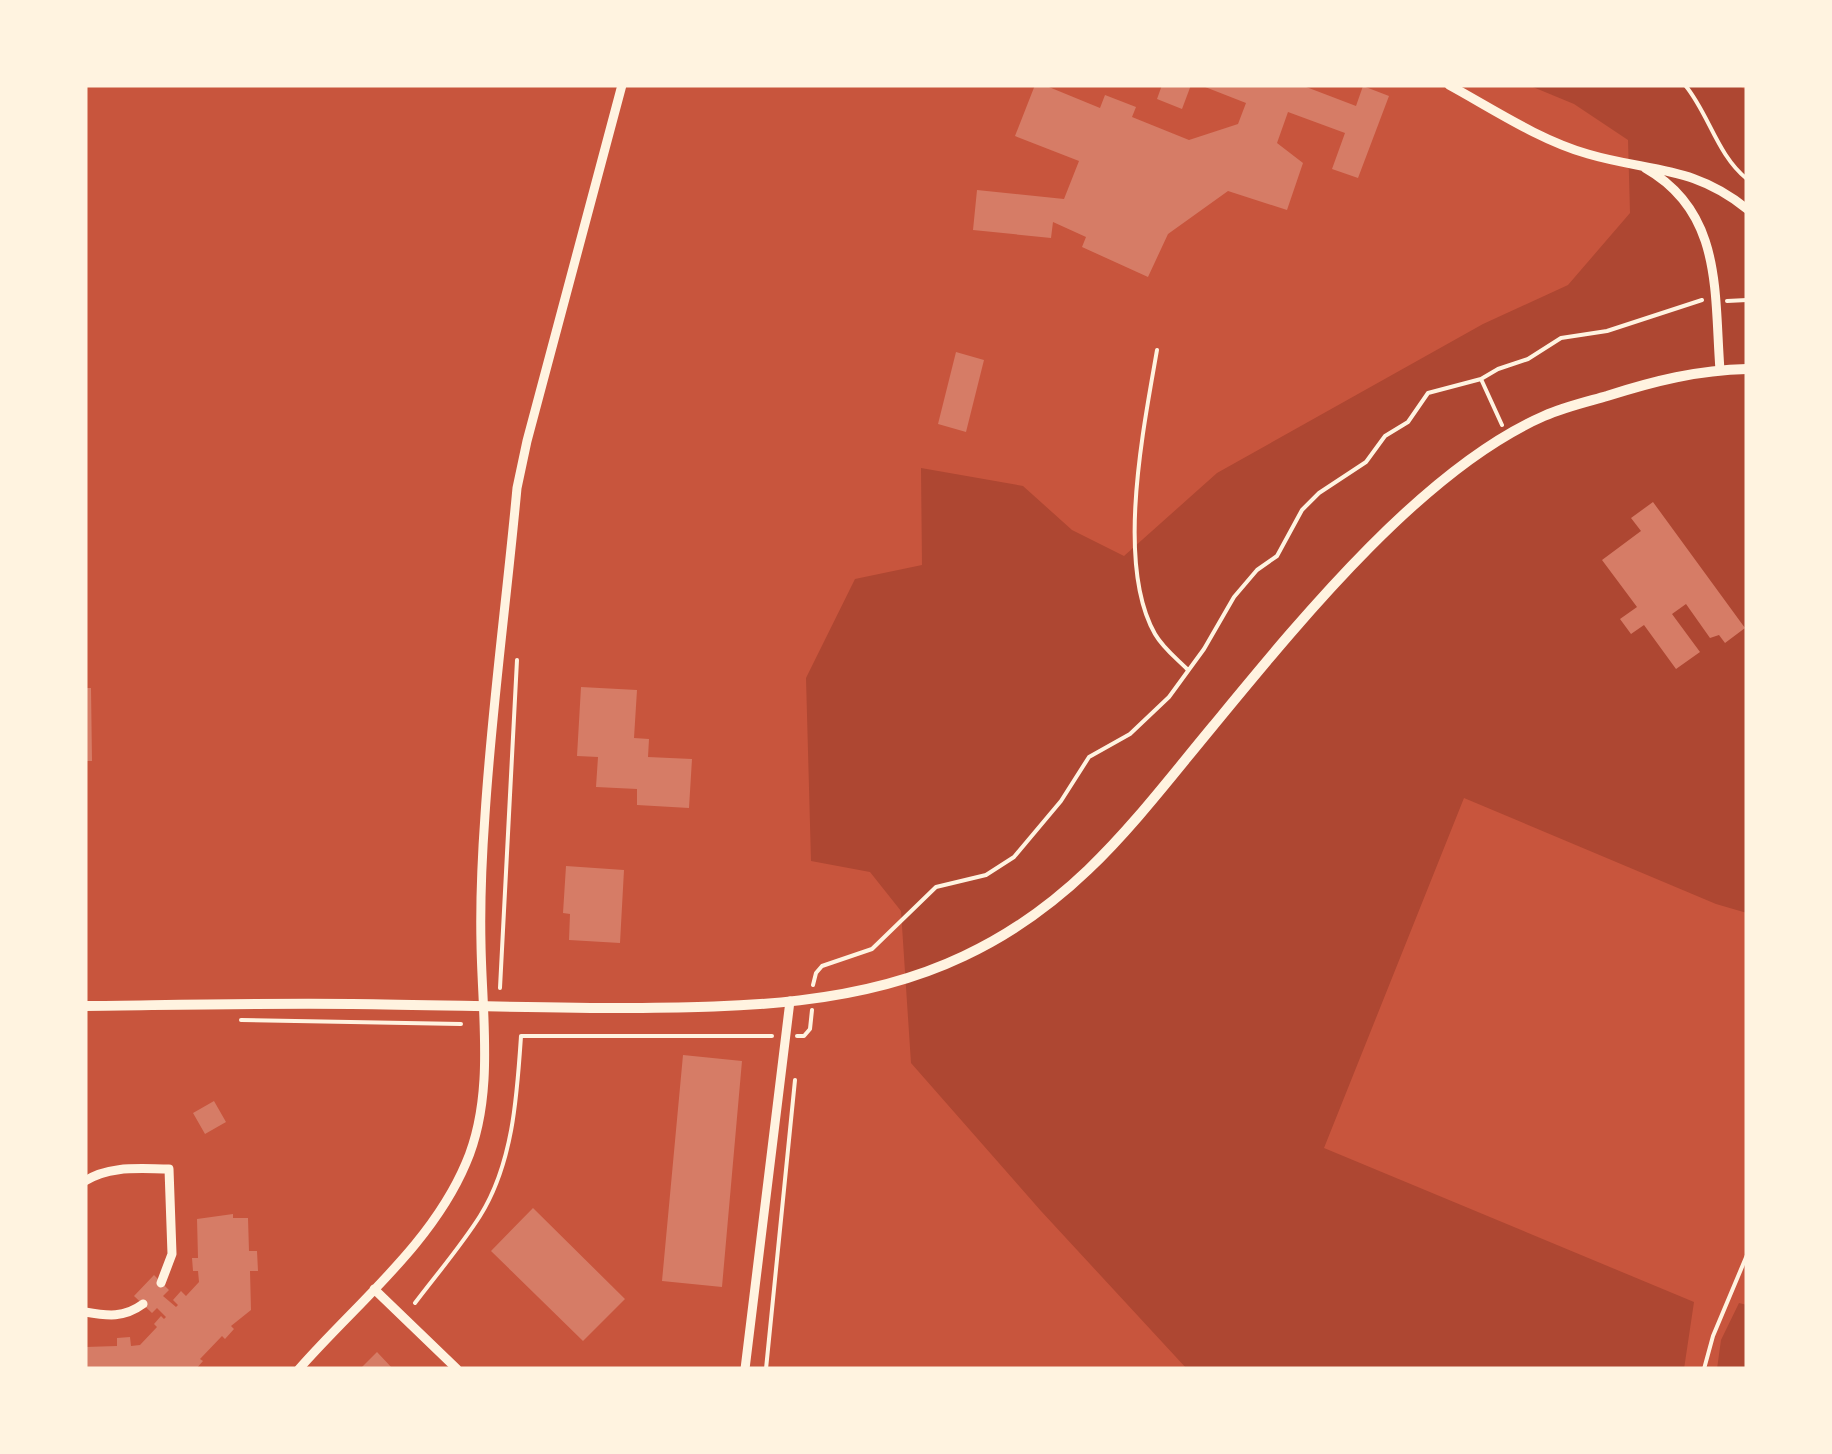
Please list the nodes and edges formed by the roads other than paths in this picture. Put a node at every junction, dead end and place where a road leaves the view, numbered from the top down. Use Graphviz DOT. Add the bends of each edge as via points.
graph roads {
  1 [pos="622,85"];
  2 [pos="1448,85"];
  3 [pos="1639,164"];
  4 [pos="1747,210"];
  5 [pos="1720,370"];
  6 [pos="1747,370"];
  7 [pos="790,1001"];
  8 [pos="85,1006"];
  9 [pos="484,1008"];
  10 [pos="85,1181"];
  11 [pos="1747,1255"];
  12 [pos="161,1282"];
  13 [pos="374,1288"];
  14 [pos="143,1304"];
  15 [pos="85,1312"];
  16 [pos="299,1369"];
  17 [pos="457,1369"];
  18 [pos="745,1369"];
  19 [pos="1704,1369"];
  1 -- 9 [label="street" via="518,488 485,814"];
  2 -- 3 [label="street" via="1555,141"];
  3 -- 4 [label="street" via="1716,187"];
  3 -- 5 [label="street" via="1685,198 1708,244"];
  5 -- 6 [label="street"];
  5 -- 7 [label="street" via="1660,379 1545,415 1468,460 1386,531 1114,847 1066,893 942,966 892,983"];
  7 -- 9 [label="street" via="731,1008"];
  7 -- 18 [label="street"];
  8 -- 9 [label="street"];
  9 -- 13 [label="street" via="481,1100 469,1158 444,1204"];
  10 -- 12 [label="street" via="115,1170 170,1169 172,1254"];
  11 -- 19 [label="lane"];
  13 -- 16 [label="street"];
  13 -- 17 [label="street"];
  14 -- 15 [label="street" via="112,1317"];
}
